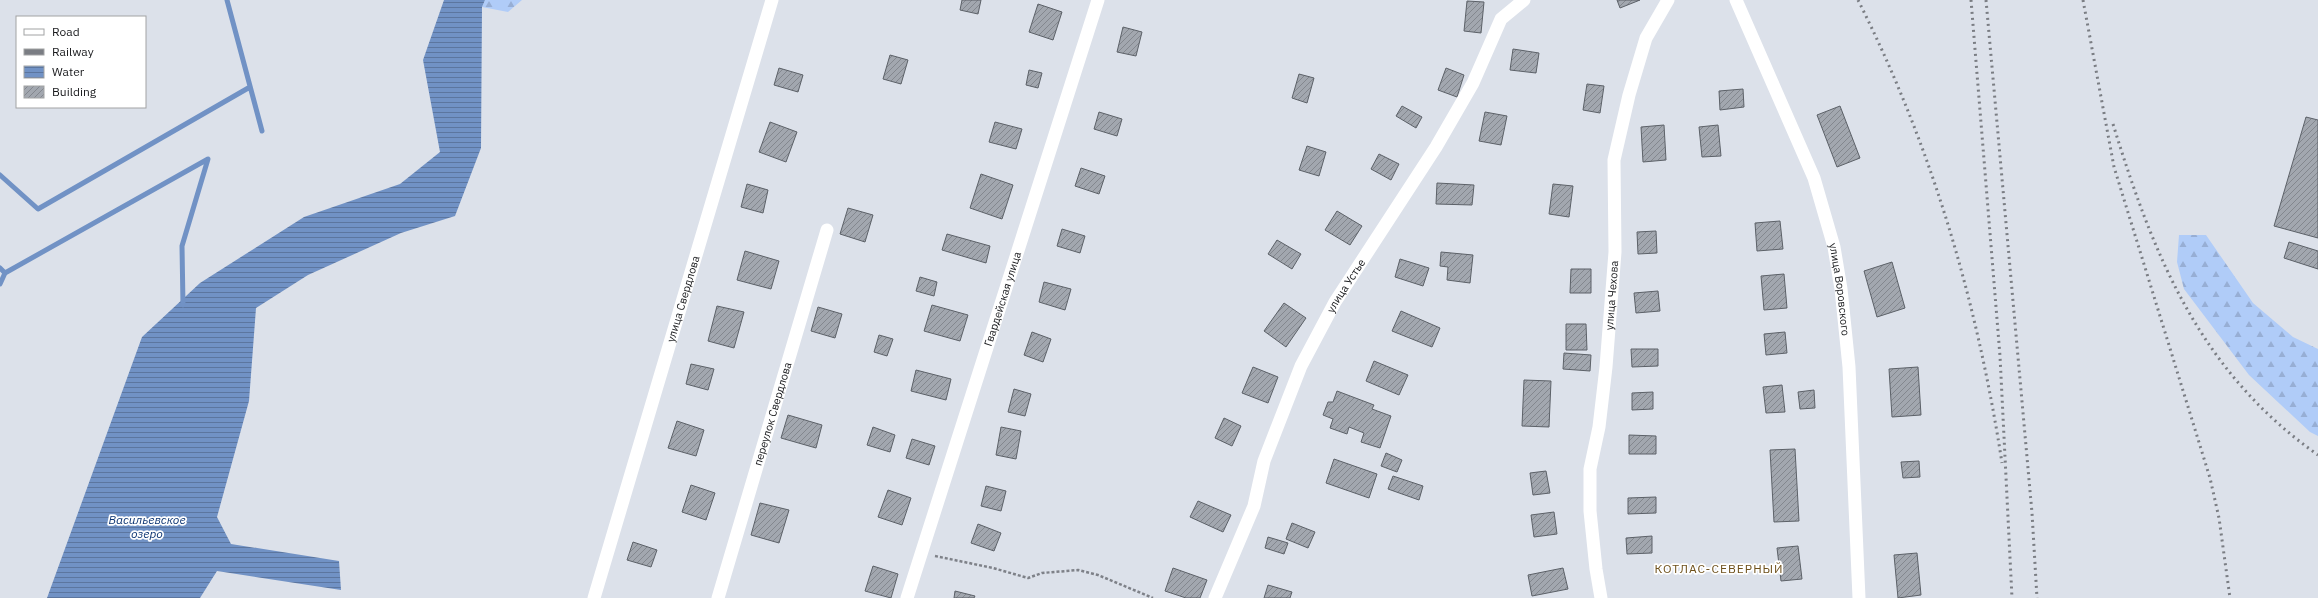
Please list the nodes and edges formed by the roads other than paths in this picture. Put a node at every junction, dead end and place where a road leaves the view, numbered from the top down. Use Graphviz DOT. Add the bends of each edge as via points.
graph roads {
  1 [pos="772,0"];
  2 [pos="1098,0"];
  3 [pos="1524,0"];
  4 [pos="1668,0"];
  5 [pos="1736,0"];
  6 [pos="827,230"];
  7 [pos="594,598"];
  8 [pos="718,598"];
  9 [pos="907,598"];
  10 [pos="1215,598"];
  11 [pos="1601,598"];
  12 [pos="1859,598"];
  1 -- 7 [label="street, улица Свердлова"];
  2 -- 9 [label="street, Гвардейская улица"];
  3 -- 10 [label="street, улица Устье" via="1501,19 1473,83 1436,147 1335,302 1301,366 1264,462 1254,506"];
  4 -- 11 [label="street, улица Чехова" via="1646,38 1614,160 1615,252 1606,367 1599,427 1590,469 1591,518"];
  5 -- 12 [label="street, улица Воровского" via="1814,178 1834,247 1849,367"];
  6 -- 8 [label="street, переулок Свердлова"];
}
